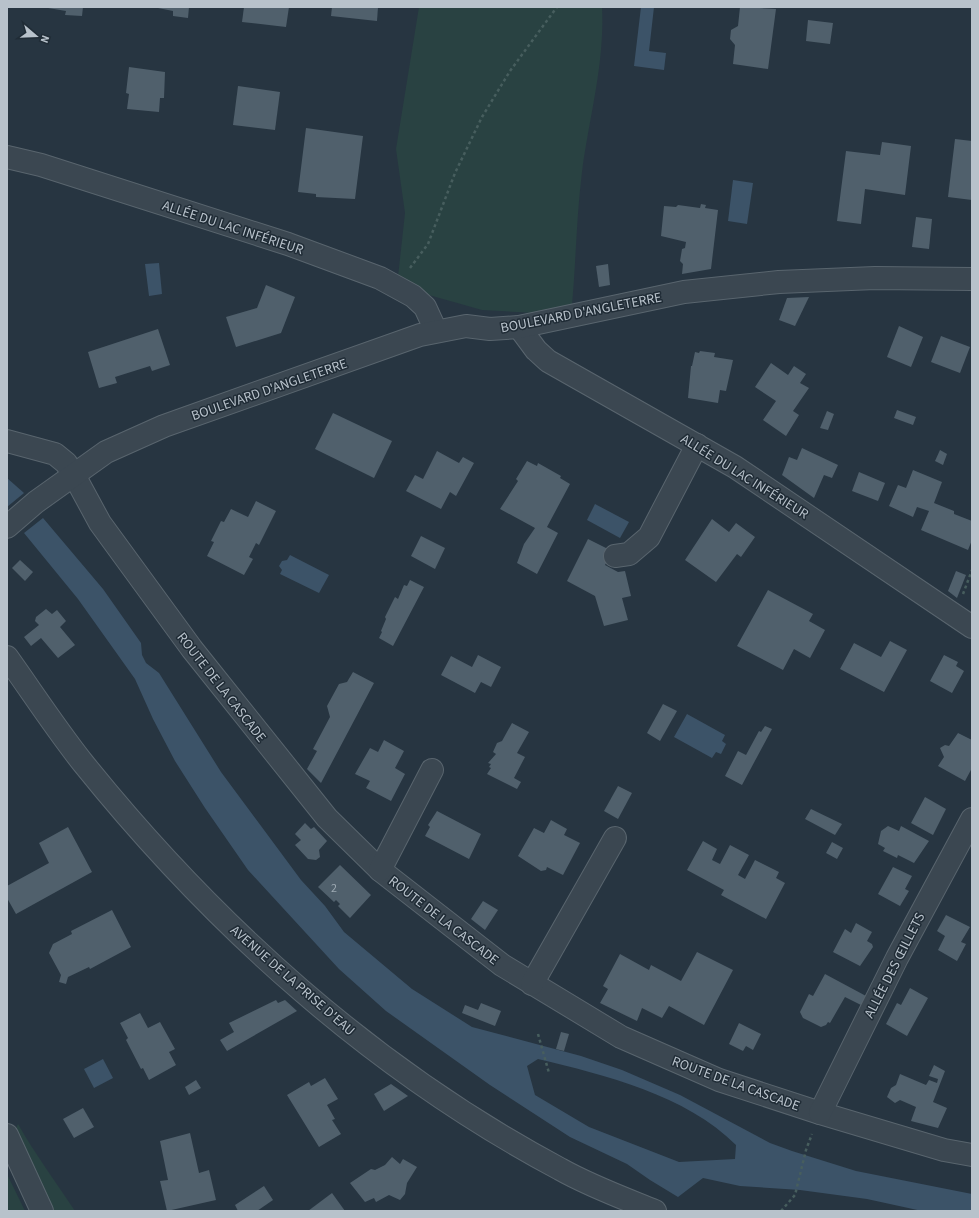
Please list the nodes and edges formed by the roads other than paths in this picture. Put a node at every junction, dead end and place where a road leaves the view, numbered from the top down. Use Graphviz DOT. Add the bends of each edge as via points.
graph roads {
  1 [pos="7,157"];
  2 [pos="972,279"];
  3 [pos="519,327"];
  4 [pos="436,331"];
  5 [pos="7,440"];
  6 [pos="698,445"];
  7 [pos="74,475"];
  8 [pos="7,527"];
  9 [pos="615,556"];
  10 [pos="972,627"];
  11 [pos="7,657"];
  12 [pos="432,770"];
  13 [pos="972,819"];
  14 [pos="615,838"];
  15 [pos="380,870"];
  16 [pos="532,984"];
  17 [pos="820,1113"];
  18 [pos="7,1135"];
  19 [pos="972,1155"];
  20 [pos="42,1211"];
  21 [pos="655,1211"];
  1 -- 4 [label="street, ALLÉE DU LAC INFÉRIEUR" via="41,165 288,244 397,286 425,307"];
  2 -- 3 [label="street, BOULEVARD D'ANGLETERRE" via="868,278 771,283 684,292"];
  3 -- 4 [label="street, BOULEVARD D'ANGLETERRE" via="490,329 466,326"];
  3 -- 6 [label="street, ALLÉE DU LAC INFÉRIEUR" via="548,361"];
  4 -- 7 [label="street, BOULEVARD D'ANGLETERRE" via="164,426 106,452"];
  5 -- 7 [label="street" via="55,454 66,463"];
  6 -- 9 [label="street" via="649,537 630,554"];
  6 -- 10 [label="street, ALLÉE DU LAC INFÉRIEUR" via="742,471"];
  7 -- 8 [label="street, BOULEVARD D'ANGLETERRE"];
  7 -- 15 [label="street, ROUTE DE LA CASCADE" via="100,523 192,649 327,818"];
  11 -- 21 [label="street, AVENUE DE LA PRISE D'EAU" via="82,762 153,846 257,951 368,1046 495,1132 561,1170"];
  12 -- 15 [label="street"];
  13 -- 17 [label="street, ALLÉE DES ŒILLETS" via="897,958"];
  14 -- 16 [label="street"];
  15 -- 16 [label="street, ROUTE DE LA CASCADE" via="502,965"];
  16 -- 17 [label="street, ROUTE DE LA CASCADE" via="621,1037 719,1080"];
  17 -- 19 [label="street, ROUTE DE LA CASCADE" via="944,1150"];
  18 -- 20 [label="street"];
}
